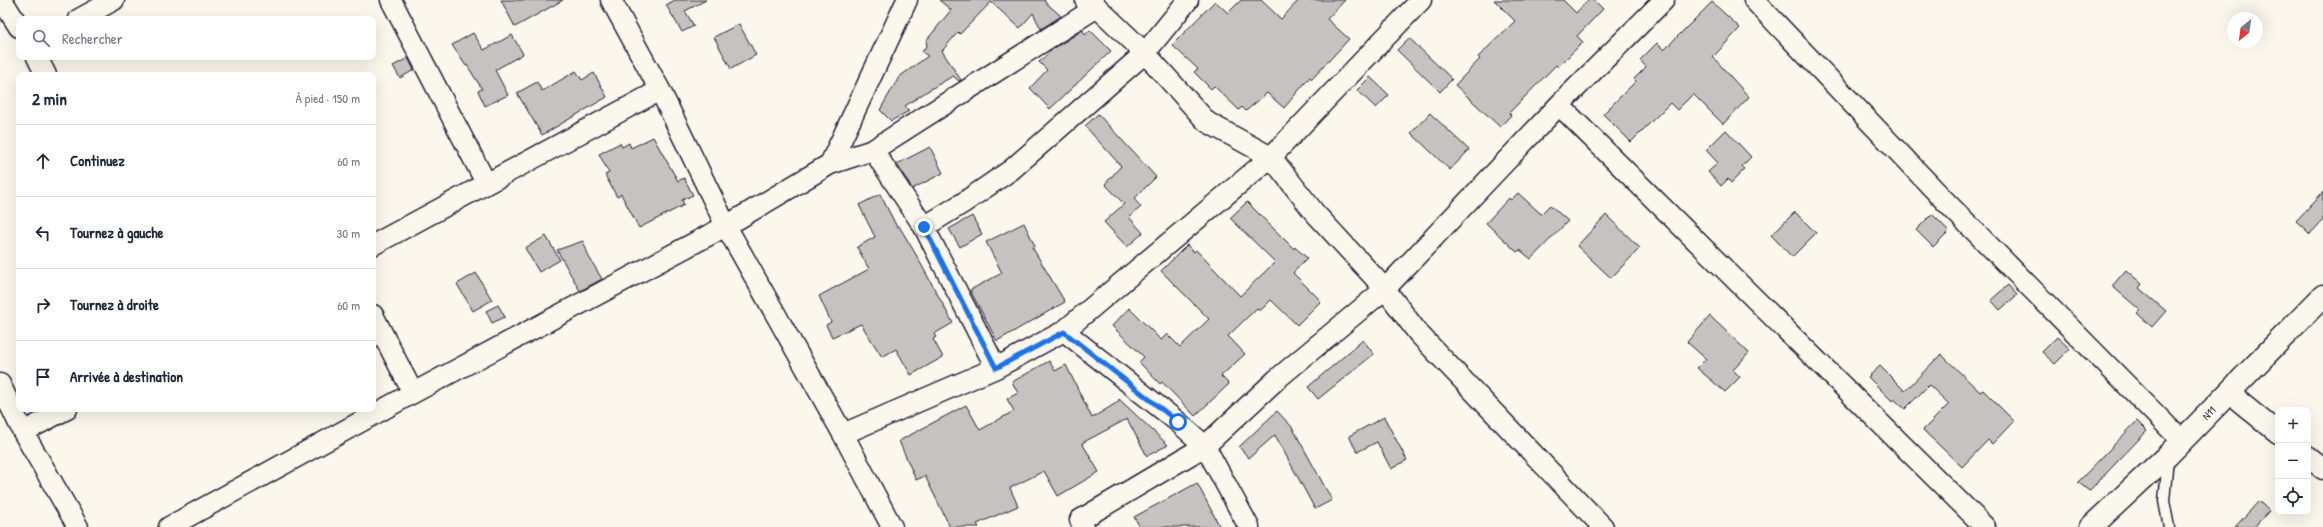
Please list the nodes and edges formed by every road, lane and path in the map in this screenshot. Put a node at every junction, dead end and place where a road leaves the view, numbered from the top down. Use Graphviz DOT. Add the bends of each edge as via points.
graph roads {
  1 [pos="2,0"];
  2 [pos="114,0"];
  3 [pos="391,0"];
  4 [pos="611,0"];
  5 [pos="907,0"];
  6 [pos="1188,0"];
  7 [pos="1421,0"];
  8 [pos="1664,0"];
  9 [pos="1754,0"];
  10 [pos="1090,4"];
  11 [pos="85,16"];
  12 [pos="16,22"];
  13 [pos="1145,53"];
  14 [pos="38,60"];
  15 [pos="44,72"];
  16 [pos="660,90"];
  17 [pos="1560,105"];
  18 [pos="873,150"];
  19 [pos="1271,157"];
  20 [pos="830,164"];
  21 [pos="486,183"];
  22 [pos="726,226"];
  23 [pos="924,227"];
  24 [pos="376,243"];
  25 [pos="1385,288"];
  26 [pos="2323,296"];
  27 [pos="376,322"];
  28 [pos="1064,332"];
  29 [pos="996,368"];
  30 [pos="0,384"];
  31 [pos="413,393"];
  32 [pos="2229,393"];
  33 [pos="61,412"];
  34 [pos="2275,431"];
  35 [pos="23,432"];
  36 [pos="843,434"];
  37 [pos="1205,446"];
  38 [pos="2175,448"];
  39 [pos="2311,459"];
  40 [pos="2323,469"];
  41 [pos="1077,525"];
  42 [pos="78,527"];
  43 [pos="169,527"];
  44 [pos="892,527"];
  45 [pos="1249,527"];
  46 [pos="1603,527"];
  47 [pos="1985,527"];
  48 [pos="2091,527"];
  49 [pos="2170,527"];
  1 -- 12 [label="street"];
  2 -- 11 [label="street"];
  3 -- 21 [label="street"];
  4 -- 16 [label="street"];
  5 -- 20 [label="street"];
  6 -- 13 [label="street"];
  7 -- 19 [label="street"];
  8 -- 17 [label="street"];
  9 -- 38 [label="street"];
  10 -- 13 [label="street"];
  10 -- 18 [label="street"];
  13 -- 19 [label="street" via="1207,122"];
  13 -- 23 [label="street" via="1011,170"];
  14 -- 15 [label="street"];
  16 -- 21 [label="street"];
  16 -- 22 [label="street"];
  17 -- 25 [label="street"];
  17 -- 47 [label="street"];
  18 -- 20 [label="street"];
  18 -- 23 [label="street"];
  19 -- 25 [label="street" via="1314,212"];
  19 -- 28 [label="street"];
  20 -- 22 [label="street"];
  21 -- 24 [label="street"];
  22 -- 31 [label="street"];
  22 -- 36 [label="street"];
  23 -- 29 [label="street"];
  25 -- 37 [label="street" via="1277,379"];
  25 -- 46 [label="street" via="1418,333"];
  26 -- 32 [label="main road, N11"];
  27 -- 31 [label="street"];
  28 -- 29 [label="street"];
  28 -- 37 [label="street"];
  29 -- 36 [label="street"];
  30 -- 35 [label="street"];
  31 -- 43 [label="street"];
  32 -- 34 [label="street"];
  32 -- 38 [label="main road, N11"];
  33 -- 35 [label="street"];
  35 -- 42 [label="street"];
  36 -- 44 [label="street"];
  37 -- 41 [label="street"];
  37 -- 45 [label="street"];
  38 -- 48 [label="main road, N11"];
  38 -- 49 [label="lane" via="2164,501"];
  39 -- 40 [label="street"];
}
